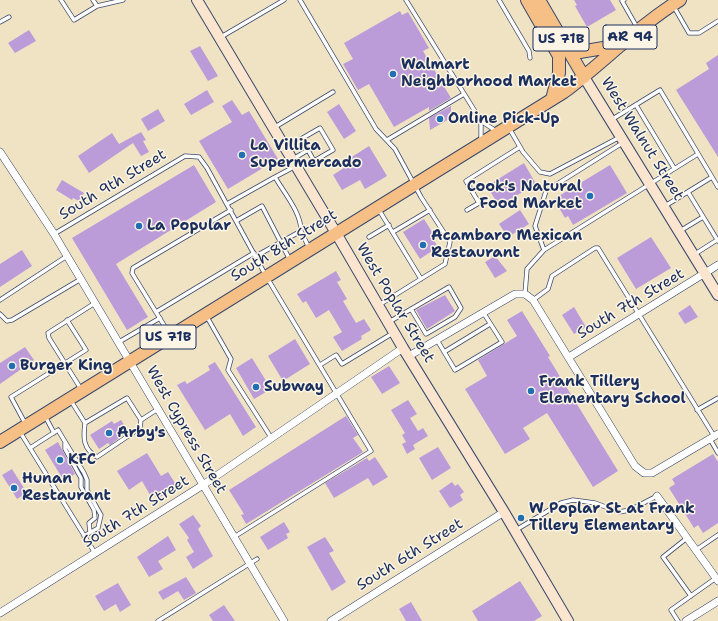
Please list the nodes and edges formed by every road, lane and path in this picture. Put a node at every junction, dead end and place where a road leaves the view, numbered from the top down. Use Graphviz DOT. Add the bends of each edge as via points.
graph roads {
  1 [pos="61,0"];
  2 [pos="93,0"];
  3 [pos="123,0"];
  4 [pos="197,0"];
  5 [pos="284,0"];
  6 [pos="300,0"];
  7 [pos="406,0"];
  8 [pos="499,0"];
  9 [pos="527,0"];
  10 [pos="624,0"];
  11 [pos="541,1"];
  12 [pos="676,2"];
  13 [pos="97,6"];
  14 [pos="9,17"];
  15 [pos="718,21"];
  16 [pos="0,22"];
  17 [pos="638,30"];
  18 [pos="220,38"];
  19 [pos="564,43"];
  20 [pos="622,44"];
  21 [pos="530,58"];
  22 [pos="584,77"];
  23 [pos="333,92"];
  24 [pos="464,94"];
  25 [pos="552,99"];
  26 [pos="636,105"];
  27 [pos="611,120"];
  28 [pos="480,121"];
  29 [pos="274,128"];
  30 [pos="504,130"];
  31 [pos="623,139"];
  32 [pos="387,140"];
  33 [pos="481,144"];
  34 [pos="520,147"];
  35 [pos="308,150"];
  36 [pos="0,152"];
  37 [pos="698,154"];
  38 [pos="294,162"];
  39 [pos="674,168"];
  40 [pos="712,177"];
  41 [pos="275,178"];
  42 [pos="650,182"];
  43 [pos="415,185"];
  44 [pos="718,187"];
  45 [pos="688,192"];
  46 [pos="227,204"];
  47 [pos="665,206"];
  48 [pos="378,207"];
  49 [pos="231,210"];
  50 [pos="430,210"];
  51 [pos="467,210"];
  52 [pos="703,217"];
  53 [pos="236,221"];
  54 [pos="389,225"];
  55 [pos="301,231"];
  56 [pos="680,231"];
  57 [pos="336,232"];
  58 [pos="393,232"];
  59 [pos="54,234"];
  60 [pos="369,237"];
  61 [pos="282,241"];
  62 [pos="718,241"];
  63 [pos="309,249"];
  64 [pos="544,250"];
  65 [pos="254,254"];
  66 [pos="694,255"];
  67 [pos="67,256"];
  68 [pos="291,261"];
  69 [pos="718,265"];
  70 [pos="706,273"];
  71 [pos="266,276"];
  72 [pos="81,279"];
  73 [pos="421,279"];
  74 [pos="525,294"];
  75 [pos="718,295"];
  76 [pos="0,300"];
  77 [pos="533,300"];
  78 [pos="95,303"];
  79 [pos="378,306"];
  80 [pos="411,309"];
  81 [pos="156,312"];
  82 [pos="483,312"];
  83 [pos="0,314"];
  84 [pos="205,314"];
  85 [pos="639,314"];
  86 [pos="160,318"];
  87 [pos="67,320"];
  88 [pos="388,322"];
  89 [pos="490,324"];
  90 [pos="394,332"];
  91 [pos="170,336"];
  92 [pos="437,340"];
  93 [pos="119,342"];
  94 [pos="406,352"];
  95 [pos="444,352"];
  96 [pos="569,357"];
  97 [pos="130,361"];
  98 [pos="65,364"];
  99 [pos="320,365"];
  100 [pos="82,391"];
  101 [pos="338,394"];
  102 [pos="718,398"];
  103 [pos="70,399"];
  104 [pos="158,409"];
  105 [pos="697,410"];
  106 [pos="44,415"];
  107 [pos="141,420"];
  108 [pos="85,423"];
  109 [pos="23,428"];
  110 [pos="54,433"];
  111 [pos="714,436"];
  112 [pos="272,438"];
  113 [pos="0,442"];
  114 [pos="65,442"];
  115 [pos="30,448"];
  116 [pos="718,453"];
  117 [pos="203,485"];
  118 [pos="657,496"];
  119 [pos="504,512"];
  120 [pos="515,531"];
  121 [pos="90,532"];
  122 [pos="84,536"];
  123 [pos="718,536"];
  124 [pos="234,537"];
  125 [pos="687,538"];
  126 [pos="696,550"];
  127 [pos="95,553"];
  128 [pos="257,559"];
  129 [pos="250,564"];
  130 [pos="717,580"];
  131 [pos="691,596"];
  132 [pos="718,601"];
  133 [pos="0,613"];
  134 [pos="158,621"];
  135 [pos="284,621"];
  136 [pos="331,621"];
  137 [pos="568,621"];
  138 [pos="678,621"];
  139 [pos="686,621"];
  1 -- 13 [label="lane" via="74,20"];
  2 -- 13 [label="lane"];
  3 -- 13 [label="lane"];
  4 -- 18 [label="street, West Poplar Street"];
  5 -- 18 [label="lane"];
  6 -- 32 [label="lane" via="376,128"];
  7 -- 24 [label="lane"];
  8 -- 21 [label="lane" via="529,51"];
  9 -- 25 [label="main road, US 71B" via="559,56 559,73"];
  10 -- 17 [label="lane" via="622,1"];
  11 -- 19 [label="main road, West Walnut Street / US 71B"];
  12 -- 15 [label="lane" via="689,32 699,33"];
  12 -- 17 [label="main road, AR 94"];
  14 -- 16 [label="lane"];
  17 -- 20 [label="main road, AR 94"];
  18 -- 29 [label="street, West Poplar Street"];
  19 -- 20 [label="main road, AR 94" via="580,52"];
  19 -- 22 [label="main road, West Walnut Street / US 71B"];
  20 -- 22 [label="main road, AR 94"];
  22 -- 25 [label="main road, South 8th Street / US 71B"];
  22 -- 27 [label="street, West Walnut Street"];
  23 -- 29 [label="lane"];
  24 -- 28 [label="lane"];
  24 -- 32 [label="lane"];
  25 -- 30 [label="main road, South 8th Street / US 71B"];
  26 -- 27 [label="lane"];
  26 -- 37 [label="lane" via="660,90"];
  26 -- 39 [label="lane"];
  27 -- 31 [label="street, West Walnut Street"];
  28 -- 30 [label="lane"];
  28 -- 33 [label="lane"];
  29 -- 38 [label="street, West Poplar Street"];
  30 -- 33 [label="main road, South 8th Street / US 71B"];
  30 -- 34 [label="lane"];
  31 -- 34 [label="lane" via="550,174 540,172"];
  31 -- 42 [label="street, West Walnut Street"];
  31 -- 64 [label="lane" via="546,191 535,226"];
  32 -- 43 [label="lane" via="395,149"];
  33 -- 43 [label="main road, South 8th Street / US 71B"];
  34 -- 51 [label="lane" via="466,181 480,203"];
  35 -- 35 [label="lane" via="314,161 333,150 320,128 301,139"];
  35 -- 38 [label="lane"];
  36 -- 59 [label="street, West Cypress Street"];
  37 -- 39 [label="lane"];
  37 -- 40 [label="lane"];
  38 -- 41 [label="lane"];
  38 -- 57 [label="street, West Poplar Street"];
  39 -- 42 [label="lane"];
  40 -- 44 [label="lane"];
  40 -- 45 [label="lane"];
  41 -- 46 [label="lane"];
  41 -- 55 [label="lane" via="297,214"];
  42 -- 47 [label="street, West Walnut Street"];
  42 -- 64 [label="lane"];
  43 -- 48 [label="main road, South 8th Street / US 71B"];
  43 -- 50 [label="lane"];
  45 -- 47 [label="lane"];
  45 -- 52 [label="lane"];
  46 -- 49 [label="lane"];
  46 -- 59 [label="lane, South 9th Street" via="199,157 185,156"];
  47 -- 56 [label="street, West Walnut Street"];
  48 -- 54 [label="lane"];
  48 -- 57 [label="main road, South 8th Street / US 71B"];
  49 -- 53 [label="lane"];
  49 -- 81 [label="lane" via="133,268 132,273"];
  50 -- 58 [label="lane"];
  50 -- 73 [label="lane" via="450,242 445,264"];
  52 -- 56 [label="lane"];
  52 -- 62 [label="lane"];
  53 -- 61 [label="lane" via="262,206"];
  53 -- 65 [label="lane"];
  54 -- 58 [label="lane"];
  54 -- 60 [label="lane"];
  55 -- 61 [label="lane"];
  55 -- 63 [label="lane"];
  56 -- 66 [label="street, West Walnut Street"];
  57 -- 63 [label="main road, South 8th Street / US 71B"];
  57 -- 79 [label="street, West Poplar Street"];
  58 -- 73 [label="lane"];
  59 -- 67 [label="street, West Cypress Street"];
  61 -- 65 [label="lane"];
  61 -- 68 [label="lane"];
  62 -- 66 [label="lane"];
  63 -- 68 [label="main road, South 8th Street / US 71B"];
  64 -- 74 [label="lane" via="527,269"];
  65 -- 71 [label="lane"];
  65 -- 81 [label="lane"];
  66 -- 70 [label="street, West Walnut Street"];
  67 -- 72 [label="street, West Cypress Street"];
  67 -- 76 [label="lane"];
  68 -- 71 [label="main road, South 8th Street / US 71B"];
  69 -- 70 [label="street, South 7th Street"];
  70 -- 75 [label="street, West Walnut Street"];
  70 -- 85 [label="street, South 7th Street"];
  71 -- 84 [label="main road, South 8th Street / US 71B"];
  71 -- 99 [label="lane"];
  72 -- 78 [label="street, West Cypress Street"];
  72 -- 83 [label="lane" via="12,320 7,321"];
  73 -- 79 [label="lane"];
  74 -- 77 [label="street"];
  74 -- 82 [label="street, South 7th Street" via="515,294"];
  77 -- 85 [label="lane" via="548,289 552,276 598,248"];
  77 -- 96 [label="street"];
  78 -- 87 [label="lane"];
  78 -- 93 [label="street, West Cypress Street"];
  79 -- 88 [label="street, West Poplar Street"];
  80 -- 80 [label="lane" via="426,334 455,317 461,308 449,287"];
  80 -- 88 [label="lane"];
  81 -- 86 [label="lane"];
  82 -- 89 [label="lane"];
  82 -- 92 [label="street, South 7th Street"];
  84 -- 91 [label="main road, South 8th Street / US 71B"];
  84 -- 112 [label="lane" via="231,359 228,370"];
  85 -- 96 [label="street, South 7th Street"];
  85 -- 105 [label="lane"];
  86 -- 91 [label="lane"];
  86 -- 93 [label="lane"];
  87 -- 98 [label="lane" via="48,333"];
  87 -- 98 [label="lane" via="86,350"];
  88 -- 90 [label="street, West Poplar Street"];
  89 -- 95 [label="lane"];
  89 -- 95 [label="lane" via="502,342 455,370"];
  90 -- 94 [label="street, West Poplar Street"];
  90 -- 99 [label="lane" via="342,364 336,355"];
  91 -- 97 [label="main road, South 8th Street / US 71B"];
  92 -- 94 [label="street, South 7th Street"];
  92 -- 95 [label="lane"];
  93 -- 97 [label="street, West Cypress Street"];
  94 -- 101 [label="street, South 7th Street" via="354,380"];
  94 -- 119 [label="street, West Poplar Street"];
  96 -- 111 [label="street" via="635,466 644,473 652,473"];
  97 -- 100 [label="main road, South 8th Street / US 71B"];
  97 -- 104 [label="street, West Cypress Street"];
  98 -- 100 [label="lane"];
  98 -- 109 [label="lane" via="11,397"];
  99 -- 101 [label="lane"];
  100 -- 103 [label="main road, South 8th Street / US 71B"];
  101 -- 112 [label="street, South 7th Street"];
  101 -- 124 [label="lane" via="371,451"];
  102 -- 105 [label="lane"];
  103 -- 106 [label="main road, South 8th Street / US 71B"];
  103 -- 108 [label="lane"];
  104 -- 107 [label="lane"];
  104 -- 117 [label="street, West Cypress Street"];
  105 -- 111 [label="lane"];
  106 -- 109 [label="main road, South 8th Street / US 71B"];
  106 -- 110 [label="lane"];
  107 -- 108 [label="lane" via="127,398"];
  107 -- 108 [label="lane" via="140,428 97,457 85,446"];
  109 -- 113 [label="main road, South 8th Street / US 71B"];
  109 -- 115 [label="lane"];
  110 -- 114 [label="lane" via="58,430"];
  110 -- 115 [label="lane"];
  111 -- 116 [label="lane"];
  112 -- 117 [label="street, South 7th Street"];
  114 -- 121 [label="lane" via="65,449 81,478 81,487 94,510 95,518 89,523"];
  114 -- 121 [label="lane" via="84,473 87,490 101,515 98,528"];
  115 -- 122 [label="lane"];
  117 -- 124 [label="street, West Cypress Street"];
  117 -- 127 [label="street, South 7th Street"];
  118 -- 120 [label="lane" via="630,510 619,512 596,503 573,500 561,504"];
  118 -- 125 [label="street"];
  119 -- 120 [label="street, West Poplar Street"];
  119 -- 136 [label="street, South 6th Street"];
  120 -- 137 [label="street, West Poplar Street"];
  121 -- 122 [label="lane"];
  122 -- 127 [label="lane"];
  123 -- 126 [label="lane"];
  124 -- 129 [label="street, West Cypress Street"];
  125 -- 126 [label="street"];
  125 -- 131 [label="lane" via="663,557"];
  126 -- 130 [label="street"];
  127 -- 133 [label="street, South 7th Street"];
  128 -- 129 [label="lane"];
  129 -- 134 [label="lane"];
  129 -- 135 [label="street, West Cypress Street"];
  130 -- 131 [label="lane"];
  131 -- 138 [label="lane" via="671,610"];
  132 -- 139 [label="street"];
}
